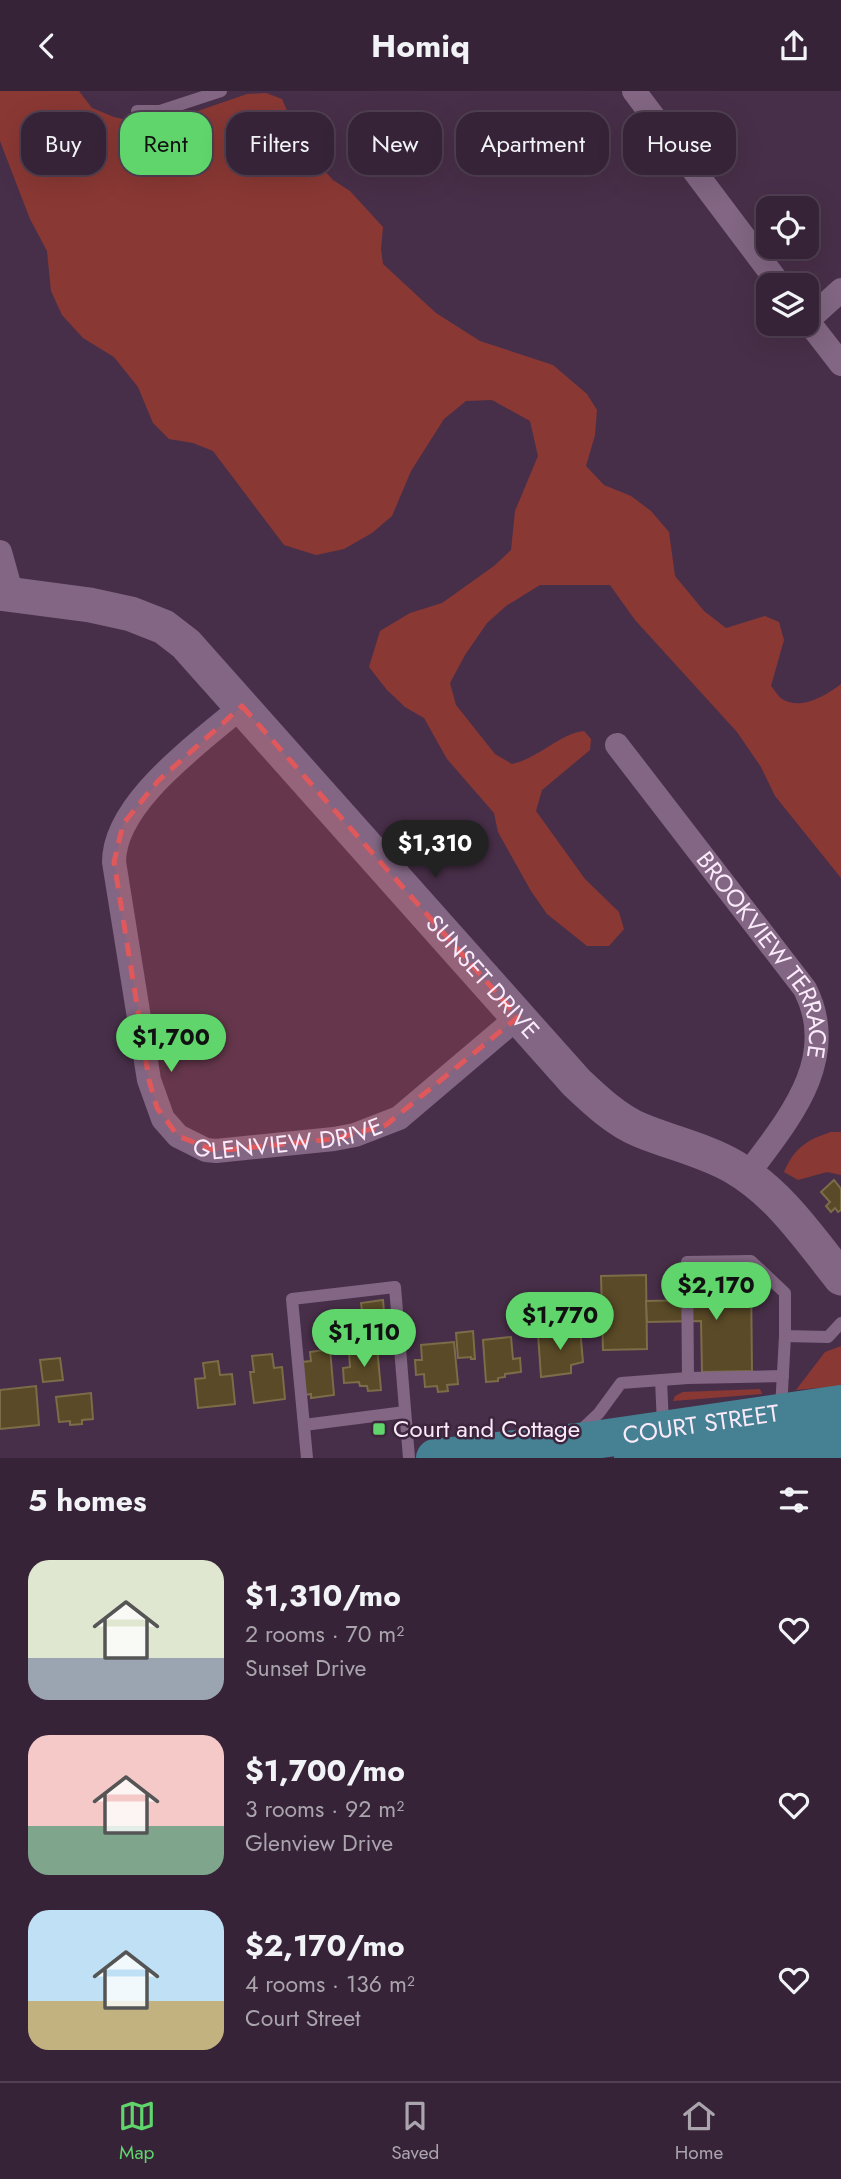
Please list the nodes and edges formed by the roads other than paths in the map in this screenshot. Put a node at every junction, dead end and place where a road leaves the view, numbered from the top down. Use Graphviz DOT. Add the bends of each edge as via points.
graph roads {
  1 [pos="221,91"];
  2 [pos="634,91"];
  3 [pos="137,111"];
  4 [pos="771,273"];
  5 [pos="841,290"];
  6 [pos="819,310"];
  7 [pos="819,336"];
  8 [pos="841,365"];
  9 [pos="0,552"];
  10 [pos="6,594"];
  11 [pos="242,706"];
  12 [pos="617,745"];
  13 [pos="518,1017"];
  14 [pos="747,1175"];
  15 [pos="841,1276"];
  16 [pos="841,1323"];
  17 [pos="785,1336"];
  18 [pos="688,1378"];
  19 [pos="661,1380"];
  20 [pos="782,1394"];
  21 [pos="841,1403"];
  22 [pos="405,1412"];
  23 [pos="304,1425"];
  24 [pos="841,1441"];
  25 [pos="641,1448"];
  26 [pos="307,1458"];
  27 [pos="409,1458"];
  28 [pos="435,1458"];
  1 -- 3 [label="lane" via="160,111"];
  2 -- 4 [label="street"];
  5 -- 6 [label="street"];
  7 -- 8 [label="street"];
  9 -- 10 [label="street"];
  10 -- 11 [label="street, SUNSET DRIVE" via="117,610 154,622 186,644"];
  11 -- 13 [label="street, SUNSET DRIVE"];
  11 -- 13 [label="street, GLENVIEW DRIVE" via="143,795 123,824 114,850 149,1080 157,1108 177,1136 216,1151 334,1139 387,1125 412,1109"];
  12 -- 14 [label="street, BROOKVIEW TERRACE" via="805,989 814,1009 818,1053 812,1079"];
  13 -- 14 [label="street, SUNSET DRIVE" via="576,1082 627,1123 710,1155"];
  14 -- 15 [label="street, SUNSET DRIVE" via="776,1200"];
  16 -- 17 [label="lane" via="828,1337"];
  17 -- 18 [label="lane" via="785,1293 751,1261 687,1262"];
  17 -- 20 [label="lane"];
  18 -- 19 [label="lane"];
  18 -- 20 [label="lane"];
  19 -- 25 [label="lane"];
  19 -- 25 [label="lane" via="621,1383 599,1413"];
  20 -- 21 [label="main road, COURT STREET"];
  20 -- 25 [label="main road, COURT STREET"];
  22 -- 23 [label="lane"];
  22 -- 23 [label="lane" via="395,1287 292,1299"];
  22 -- 27 [label="lane"];
  23 -- 26 [label="lane"];
  24 -- 25 [label="main road, COURT STREET"];
  25 -- 28 [label="main road, COURT STREET"];
}
